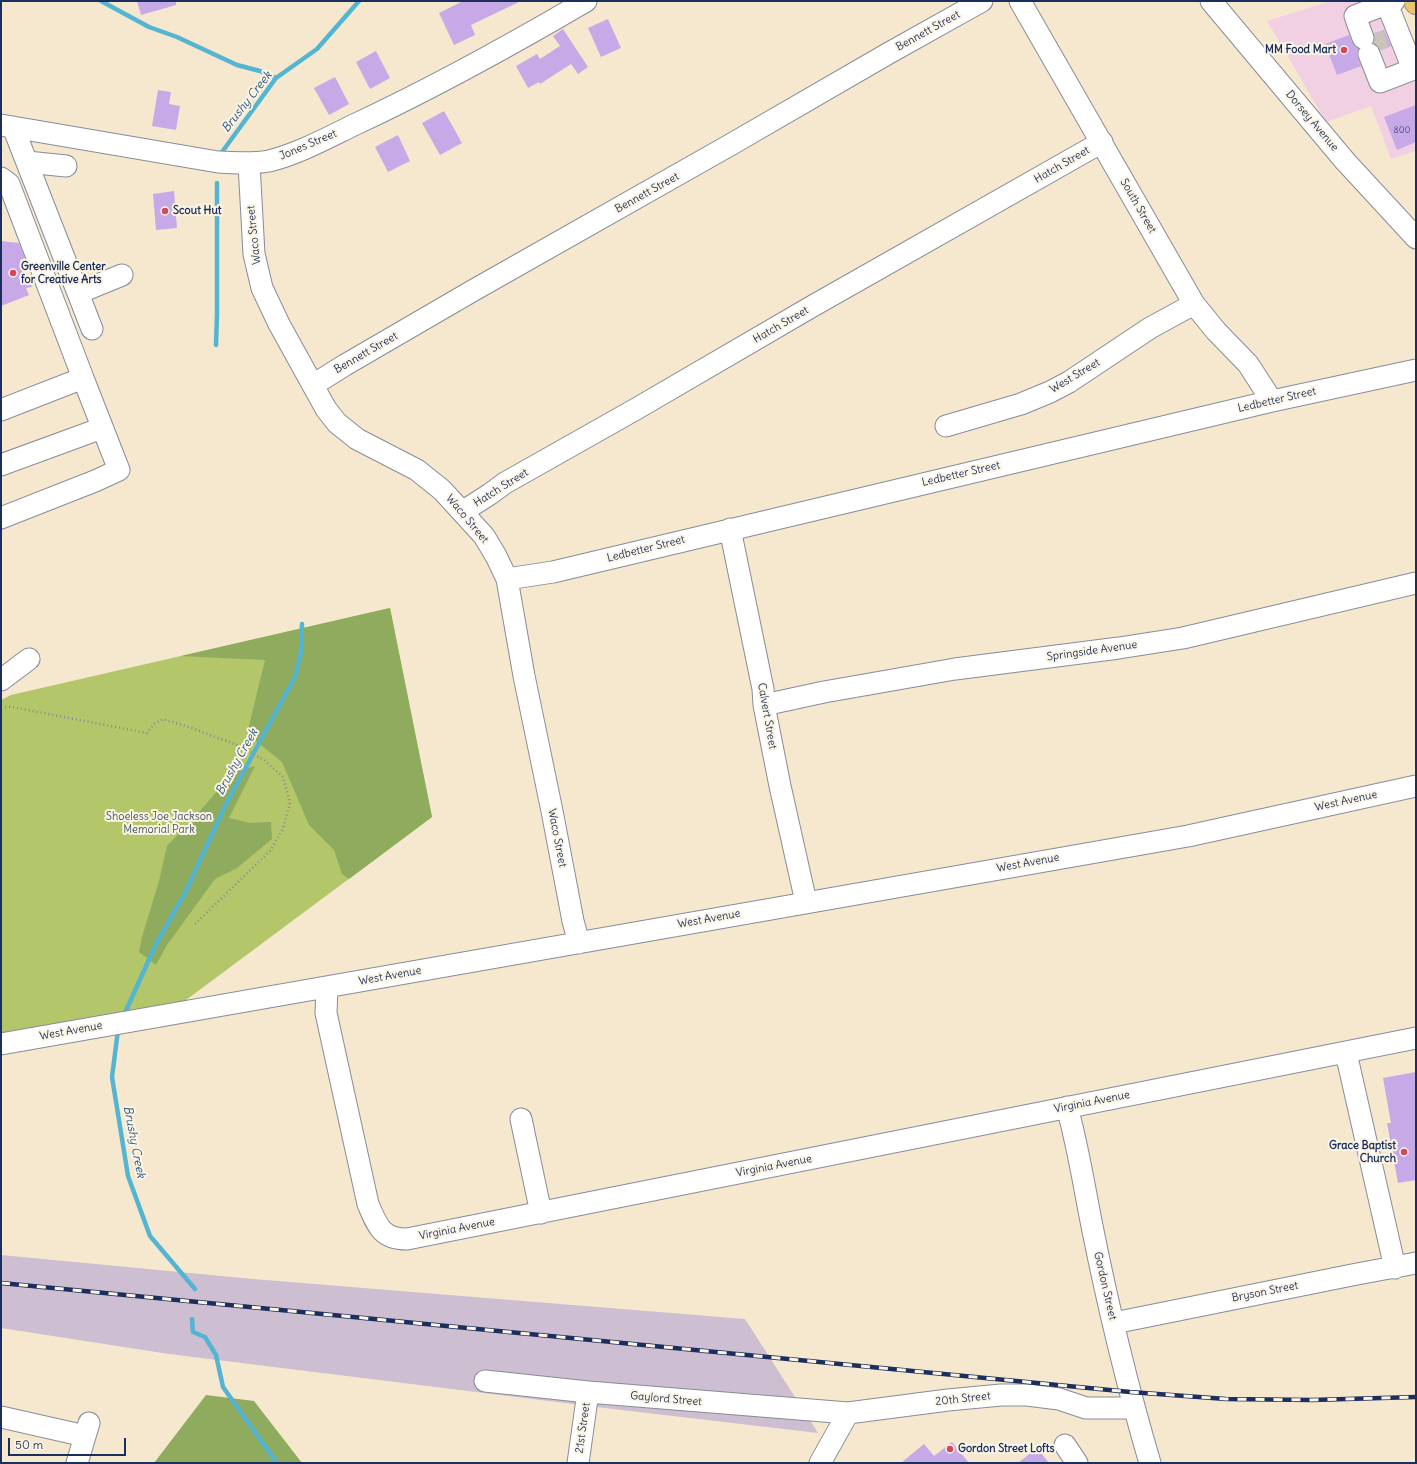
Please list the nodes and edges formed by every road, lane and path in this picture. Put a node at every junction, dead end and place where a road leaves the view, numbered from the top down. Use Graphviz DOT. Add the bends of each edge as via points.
graph roads {
  1 [pos="586,1"];
  2 [pos="982,1"];
  3 [pos="1020,1"];
  4 [pos="1211,1"];
  5 [pos="1391,2"];
  6 [pos="1415,69"];
  7 [pos="7,126"];
  8 [pos="1102,142"];
  9 [pos="27,162"];
  10 [pos="249,164"];
  11 [pos="66,166"];
  12 [pos="1,178"];
  13 [pos="1416,238"];
  14 [pos="122,275"];
  15 [pos="78,293"];
  16 [pos="1194,304"];
  17 [pos="92,329"];
  18 [pos="1416,370"];
  19 [pos="83,378"];
  20 [pos="313,385"];
  21 [pos="1272,401"];
  22 [pos="1,410"];
  23 [pos="946,426"];
  24 [pos="102,428"];
  25 [pos="2,462"];
  26 [pos="462,512"];
  27 [pos="1,518"];
  28 [pos="730,529"];
  29 [pos="507,580"];
  30 [pos="1416,583"];
  31 [pos="29,659"];
  32 [pos="1,680"];
  33 [pos="764,705"];
  34 [pos="1,707"];
  35 [pos="1416,786"];
  36 [pos="806,902"];
  37 [pos="195,924"];
  38 [pos="579,943"];
  39 [pos="327,987"];
  40 [pos="1416,1038"];
  41 [pos="1,1044"];
  42 [pos="1346,1053"];
  43 [pos="1067,1107"];
  44 [pos="522,1119"];
  45 [pos="541,1213"];
  46 [pos="1416,1263"];
  47 [pos="1395,1268"];
  48 [pos="1114,1323"];
  49 [pos="485,1380"];
  50 [pos="588,1392"];
  51 [pos="1134,1408"];
  52 [pos="848,1414"];
  53 [pos="1,1417"];
  54 [pos="1064,1445"];
  55 [pos="77,1463"];
  56 [pos="578,1463"];
  57 [pos="820,1463"];
  58 [pos="1077,1463"];
  59 [pos="1150,1463"];
  1 -- 10 [label="street, Jones Street" via="510,46 379,114 305,148 271,160"];
  2 -- 20 [label="street, Bennett Street" via="453,302"];
  3 -- 8 [label="street, South Street"];
  4 -- 13 [label="street, Dorsey Avenue" via="1345,161"];
  5 -- 6 [label="street"];
  5 -- 6 [label="street" via="1355,16 1371,44 1380,82"];
  7 -- 9 [label="street"];
  7 -- 10 [label="street, Jones Street" via="218,162"];
  8 -- 16 [label="street, South Street"];
  8 -- 26 [label="street, Hatch Street" via="505,483"];
  9 -- 11 [label="street"];
  9 -- 15 [label="street"];
  10 -- 20 [label="street, Waco Street" via="254,254 262,288"];
  12 -- 19 [label="street" via="9,184"];
  14 -- 15 [label="street"];
  15 -- 17 [label="street"];
  16 -- 21 [label="street, South Street" via="1248,364"];
  16 -- 23 [label="street, West Street" via="1150,328 1050,392 1021,404"];
  18 -- 21 [label="street, Ledbetter Street"];
  19 -- 22 [label="street"];
  19 -- 24 [label="street"];
  20 -- 26 [label="street, Waco Street" via="326,409 346,431 369,446 417,470 442,490"];
  21 -- 28 [label="street, Ledbetter Street"];
  24 -- 25 [label="street"];
  24 -- 27 [label="street" via="119,470"];
  26 -- 29 [label="street, Waco Street" via="484,536"];
  28 -- 29 [label="street, Ledbetter Street" via="553,572"];
  28 -- 33 [label="street, Calvert Street"];
  29 -- 38 [label="street, Waco Street" via="572,921"];
  30 -- 33 [label="street, Springside Avenue" via="1183,638 955,668"];
  31 -- 32 [label="street"];
  33 -- 36 [label="street, Calvert Street"];
  34 -- 37 [label="path" via="147,733 154,724 163,719 240,746 264,760 282,777 290,803 283,829 270,851"];
  35 -- 36 [label="street, West Avenue" via="1188,836"];
  36 -- 38 [label="street, West Avenue"];
  38 -- 39 [label="street, West Avenue"];
  39 -- 41 [label="street, West Avenue"];
  39 -- 45 [label="street, Virginia Avenue" via="326,1013 332,1047 368,1204 382,1232 388,1236 407,1239"];
  40 -- 42 [label="street, Virginia Avenue"];
  42 -- 43 [label="street, Virginia Avenue"];
  42 -- 47 [label="street"];
  43 -- 45 [label="street, Virginia Avenue"];
  43 -- 48 [label="street, Gordon Street"];
  44 -- 45 [label="street"];
  46 -- 47 [label="street, Bryson Street"];
  47 -- 48 [label="street, Bryson Street" via="1333,1278"];
  48 -- 51 [label="street, Gordon Street"];
  49 -- 50 [label="street, Gaylord Street"];
  50 -- 52 [label="street, Gaylord Street"];
  50 -- 56 [label="street, 21st Street"];
  51 -- 52 [label="street, 20th Street" via="1086,1408 1059,1399 1001,1395"];
  51 -- 59 [label="street, Gordon Street"];
  52 -- 57 [label="street"];
  53 -- 55 [label="street" via="87,1429"];
  54 -- 58 [label="street"];
}
